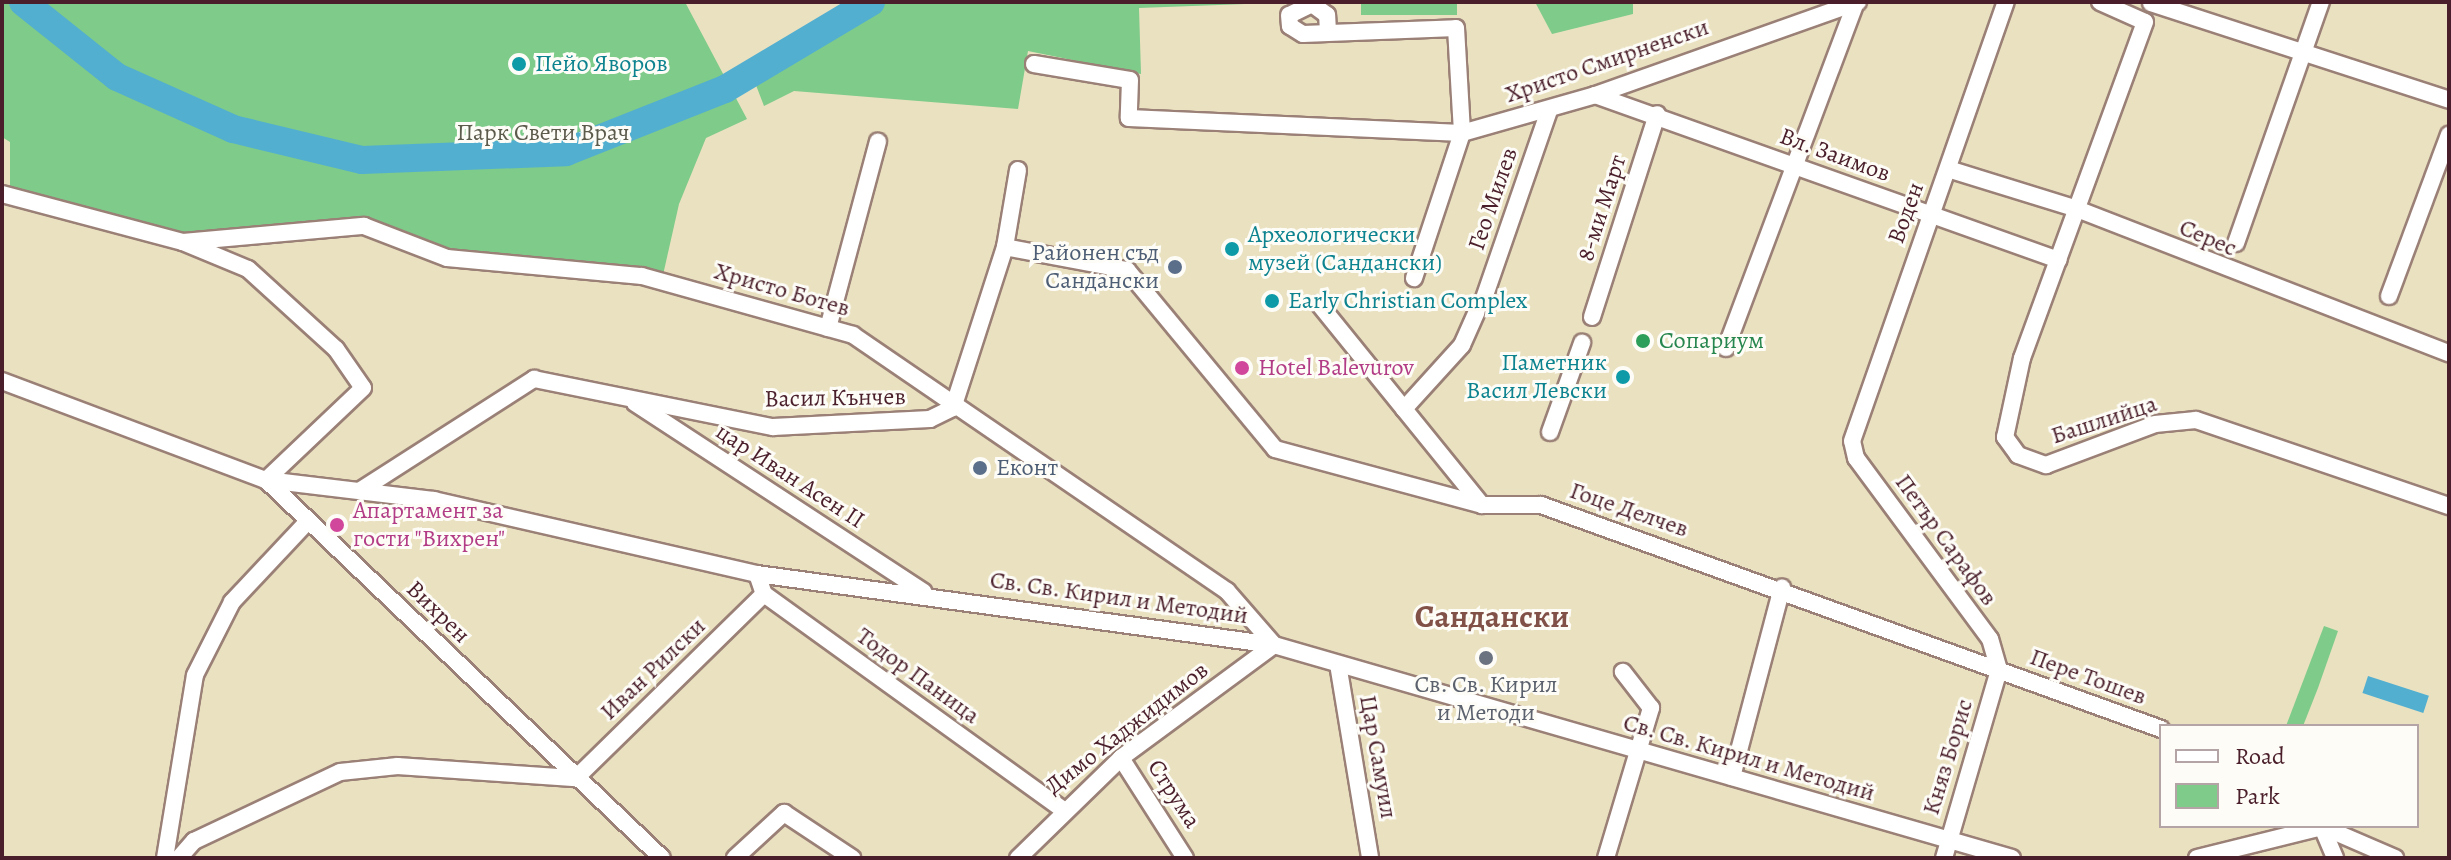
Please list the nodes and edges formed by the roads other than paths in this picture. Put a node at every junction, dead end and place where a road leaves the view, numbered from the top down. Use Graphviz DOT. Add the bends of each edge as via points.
graph roads {
  1 [pos="1857,2"];
  2 [pos="2006,2"];
  3 [pos="2100,2"];
  4 [pos="2321,2"];
  5 [pos="2151,3"];
  6 [pos="2145,22"];
  7 [pos="1328,32"];
  8 [pos="2302,49"];
  9 [pos="1034,64"];
  10 [pos="1595,95"];
  11 [pos="2449,100"];
  12 [pos="1549,110"];
  13 [pos="1657,114"];
  14 [pos="1462,133"];
  15 [pos="2449,135"];
  16 [pos="878,142"];
  17 [pos="1798,167"];
  18 [pos="1948,169"];
  19 [pos="1018,170"];
  20 [pos="2,194"];
  21 [pos="2077,209"];
  22 [pos="1929,215"];
  23 [pos="183,242"];
  24 [pos="2236,243"];
  25 [pos="1005,247"];
  26 [pos="2059,260"];
  27 [pos="1414,278"];
  28 [pos="2389,296"];
  29 [pos="1319,304"];
  30 [pos="1592,317"];
  31 [pos="828,328"];
  32 [pos="1582,343"];
  33 [pos="1726,348"];
  34 [pos="2449,353"];
  35 [pos="2,381"];
  36 [pos="626,398"];
  37 [pos="953,408"];
  38 [pos="1404,409"];
  39 [pos="1550,432"];
  40 [pos="1852,441"];
  41 [pos="266,480"];
  42 [pos="361,490"];
  43 [pos="1482,505"];
  44 [pos="2449,506"];
  45 [pos="308,521"];
  46 [pos="757,574"];
  47 [pos="1782,588"];
  48 [pos="764,594"];
  49 [pos="928,595"];
  50 [pos="1274,645"];
  51 [pos="1338,664"];
  52 [pos="1999,670"];
  53 [pos="1623,672"];
  54 [pos="2159,728"];
  55 [pos="1638,752"];
  56 [pos="1121,758"];
  57 [pos="1732,777"];
  58 [pos="576,778"];
  59 [pos="1062,809"];
  60 [pos="2314,828"];
  61 [pos="2323,828"];
  62 [pos="2327,828"];
  63 [pos="1949,838"];
  64 [pos="165,858"];
  65 [pos="179,858"];
  66 [pos="662,858"];
  67 [pos="735,858"];
  68 [pos="852,858"];
  69 [pos="1018,858"];
  70 [pos="1185,858"];
  71 [pos="1370,858"];
  72 [pos="1606,858"];
  73 [pos="1944,858"];
  74 [pos="2012,858"];
  75 [pos="2197,858"];
  76 [pos="2335,858"];
  77 [pos="2395,858"];
  1 -- 10 [label="street, Христо Смирненски"];
  1 -- 17 [label="street"];
  2 -- 18 [label="street, Воден"];
  3 -- 6 [label="street"];
  4 -- 8 [label="street"];
  5 -- 6 [label="street, Башлийца"];
  5 -- 8 [label="street"];
  6 -- 21 [label="street, Башлийца"];
  7 -- 14 [label="street" via="1456,28"];
  8 -- 11 [label="street"];
  8 -- 24 [label="street"];
  9 -- 14 [label="street, Христо Смирненски" via="1130,80 1129,118"];
  10 -- 12 [label="street, Христо Смирненски"];
  10 -- 13 [label="street, Вл. Заимов"];
  12 -- 14 [label="street, Христо Смирненски"];
  12 -- 38 [label="street, Гео Милев" via="1480,308 1462,345"];
  13 -- 17 [label="street, Вл. Заимов"];
  13 -- 30 [label="street, 8-ми Март"];
  14 -- 27 [label="street"];
  15 -- 28 [label="street"];
  16 -- 31 [label="street"];
  17 -- 22 [label="street, Вл. Заимов"];
  17 -- 33 [label="street"];
  18 -- 21 [label="street, Серес"];
  18 -- 22 [label="street, Воден"];
  19 -- 25 [label="street"];
  20 -- 23 [label="street"];
  21 -- 26 [label="street, Башлийца"];
  21 -- 34 [label="street, Серес"];
  22 -- 26 [label="street, Вл. Заимов"];
  22 -- 40 [label="street, Воден"];
  23 -- 31 [label="street, Христо Ботев" via="364,226 447,258 642,276"];
  23 -- 41 [label="street" via="248,269 327,340 363,388"];
  25 -- 37 [label="street"];
  25 -- 43 [label="street, Гоце Делчев" via="1127,270 1275,449"];
  26 -- 44 [label="street, Башлийца" via="2022,358 2005,437 2018,455 2046,465 2155,424 2196,420"];
  29 -- 38 [label="street"];
  31 -- 37 [label="street, Христо Ботев" via="853,335"];
  32 -- 39 [label="street"];
  35 -- 41 [label="street"];
  36 -- 37 [label="street, Васил Кънчев" via="773,427 930,419"];
  36 -- 42 [label="street, Васил Кънчев" via="534,379"];
  36 -- 49 [label="street, цар Иван Асен II"];
  37 -- 50 [label="street, Христо Ботев" via="1227,591"];
  38 -- 43 [label="street"];
  40 -- 52 [label="street, Петър Сарафов" via="1856,458 1990,639"];
  41 -- 42 [label="street, Св. Св. Кирил и Методий"];
  41 -- 45 [label="street, Вихрен"];
  42 -- 46 [label="street, Св. Св. Кирил и Методий" via="434,500"];
  43 -- 47 [label="street, Гоце Делчев" via="1541,505"];
  45 -- 58 [label="street, Вихрен"];
  45 -- 64 [label="street" via="232,602 195,675"];
  46 -- 48 [label="street"];
  46 -- 49 [label="street, Св. Св. Кирил и Методий"];
  47 -- 52 [label="street, Гоце Делчев"];
  47 -- 57 [label="street"];
  48 -- 58 [label="street, Иван Рилски"];
  48 -- 59 [label="street, Тодор Паница"];
  49 -- 50 [label="street, Св. Св. Кирил и Методий"];
  50 -- 51 [label="street, Св. Св. Кирил и Методий"];
  50 -- 56 [label="street, Димо Хаджидимов"];
  51 -- 55 [label="street, Св. Св. Кирил и Методий"];
  51 -- 71 [label="street, Цар Самуил"];
  52 -- 54 [label="street, Пере Тошев"];
  52 -- 63 [label="street, Княз Борис"];
  53 -- 55 [label="street" via="1651,708"];
  55 -- 57 [label="street, Св. Св. Кирил и Методий"];
  55 -- 72 [label="street"];
  56 -- 59 [label="street, Димо Хаджидимов"];
  56 -- 70 [label="street, Струма"];
  57 -- 63 [label="street, Св. Св. Кирил и Методий"];
  58 -- 65 [label="street" via="398,766 340,772 194,841"];
  58 -- 66 [label="street, Вихрен"];
  59 -- 69 [label="street, Димо Хаджидимов"];
  60 -- 75 [label="street"];
  61 -- 76 [label="street"];
  62 -- 77 [label="street"];
  63 -- 73 [label="street, Княз Борис"];
  63 -- 74 [label="street, Св. Св. Кирил и Методий"];
  67 -- 68 [label="street" via="784,813"];
}
